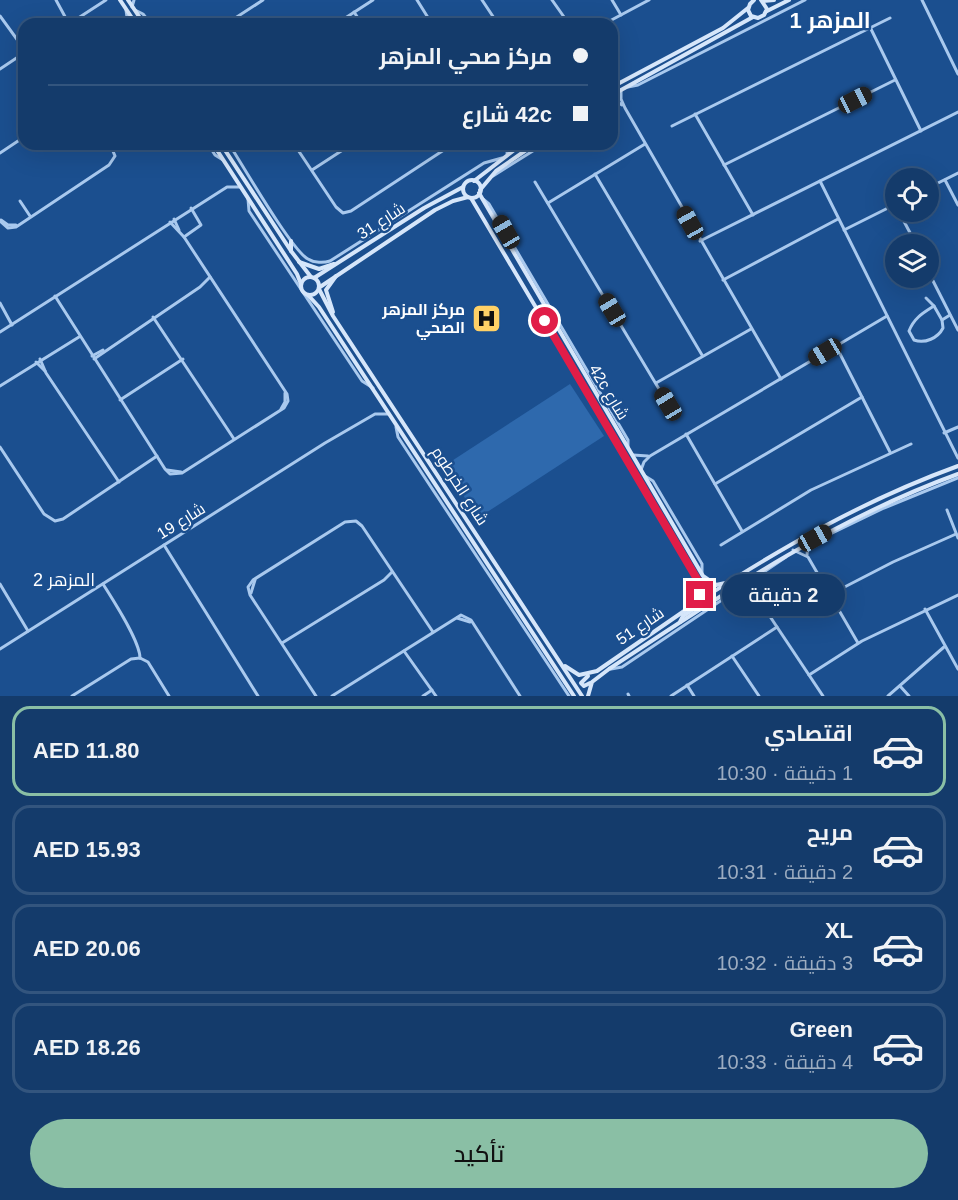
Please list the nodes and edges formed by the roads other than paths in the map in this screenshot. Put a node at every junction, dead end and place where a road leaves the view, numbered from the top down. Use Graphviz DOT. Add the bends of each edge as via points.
graph roads {
  1 [pos="56,0"];
  2 [pos="106,0"];
  3 [pos="120,0"];
  4 [pos="128,0"];
  5 [pos="134,0"];
  6 [pos="262,0"];
  7 [pos="373,0"];
  8 [pos="417,0"];
  9 [pos="482,0"];
  10 [pos="552,0"];
  11 [pos="612,0"];
  12 [pos="649,0"];
  13 [pos="754,0"];
  14 [pos="774,0"];
  15 [pos="789,0"];
  16 [pos="805,0"];
  17 [pos="922,0"];
  18 [pos="762,1"];
  19 [pos="748,4"];
  20 [pos="134,8"];
  21 [pos="126,9"];
  22 [pos="354,12"];
  23 [pos="766,12"];
  24 [pos="621,15"];
  25 [pos="0,16"];
  26 [pos="753,17"];
  27 [pos="67,18"];
  28 [pos="78,18"];
  29 [pos="127,18"];
  30 [pos="132,18"];
  31 [pos="140,18"];
  32 [pos="146,18"];
  33 [pos="235,18"];
  34 [pos="345,18"];
  35 [pos="358,18"];
  36 [pos="428,18"];
  37 [pos="494,18"];
  38 [pos="564,18"];
  39 [pos="615,18"];
  40 [pos="890,18"];
  41 [pos="870,27"];
  42 [pos="18,44"];
  43 [pos="18,56"];
  44 [pos="0,69"];
  45 [pos="958,74"];
  46 [pos="895,80"];
  47 [pos="618,84"];
  48 [pos="624,88"];
  49 [pos="618,92"];
  50 [pos="618,102"];
  51 [pos="625,108"];
  52 [pos="958,112"];
  53 [pos="695,114"];
  54 [pos="672,126"];
  55 [pos="921,130"];
  56 [pos="18,141"];
  57 [pos="645,144"];
  58 [pos="112,150"];
  59 [pos="212,150"];
  60 [pos="217,150"];
  61 [pos="225,150"];
  62 [pos="233,150"];
  63 [pos="298,150"];
  64 [pos="343,150"];
  65 [pos="444,150"];
  66 [pos="509,150"];
  67 [pos="514,150"];
  68 [pos="527,150"];
  69 [pos="534,150"];
  70 [pos="0,153"];
  71 [pos="504,157"];
  72 [pos="223,160"];
  73 [pos="724,165"];
  74 [pos="312,170"];
  75 [pos="231,173"];
  76 [pos="958,173"];
  77 [pos="595,174"];
  78 [pos="489,177"];
  79 [pos="945,180"];
  80 [pos="474,181"];
  81 [pos="820,181"];
  82 [pos="535,182"];
  83 [pos="939,183"];
  84 [pos="226,187"];
  85 [pos="464,187"];
  86 [pos="241,188"];
  87 [pos="480,192"];
  88 [pos="248,197"];
  89 [pos="470,197"];
  90 [pos="481,199"];
  91 [pos="20,201"];
  92 [pos="548,203"];
  93 [pos="958,205"];
  94 [pos="191,208"];
  95 [pos="885,210"];
  96 [pos="753,215"];
  97 [pos="30,216"];
  98 [pos="491,216"];
  99 [pos="485,219"];
  100 [pos="839,219"];
  101 [pos="0,220"];
  102 [pos="172,220"];
  103 [pos="390,222"];
  104 [pos="844,230"];
  105 [pos="388,231"];
  106 [pos="184,237"];
  107 [pos="291,241"];
  108 [pos="700,241"];
  109 [pos="291,251"];
  110 [pos="296,260"];
  111 [pos="343,260"];
  112 [pos="339,272"];
  113 [pos="210,277"];
  114 [pos="312,278"];
  115 [pos="723,280"];
  116 [pos="212,282"];
  117 [pos="301,284"];
  118 [pos="200,287"];
  119 [pos="319,288"];
  120 [pos="936,288"];
  121 [pos="308,296"];
  122 [pos="54,297"];
  123 [pos="926,298"];
  124 [pos="0,303"];
  125 [pos="934,306"];
  126 [pos="323,313"];
  127 [pos="950,315"];
  128 [pos="155,316"];
  129 [pos="333,316"];
  130 [pos="887,316"];
  131 [pos="942,320"];
  132 [pos="14,323"];
  133 [pos="324,323"];
  134 [pos="752,329"];
  135 [pos="958,330"];
  136 [pos="0,332"];
  137 [pos="77,333"];
  138 [pos="79,337"];
  139 [pos="67,342"];
  140 [pos="836,346"];
  141 [pos="702,355"];
  142 [pos="93,357"];
  143 [pos="183,359"];
  144 [pos="38,361"];
  145 [pos="781,379"];
  146 [pos="656,383"];
  147 [pos="0,386"];
  148 [pos="374,389"];
  149 [pos="862,397"];
  150 [pos="380,399"];
  151 [pos="120,400"];
  152 [pos="668,404"];
  153 [pos="375,414"];
  154 [pos="390,414"];
  155 [pos="395,422"];
  156 [pos="958,427"];
  157 [pos="944,432"];
  158 [pos="686,434"];
  159 [pos="235,438"];
  160 [pos="911,444"];
  161 [pos="0,447"];
  162 [pos="628,447"];
  163 [pos="890,452"];
  164 [pos="954,452"];
  165 [pos="633,455"];
  166 [pos="650,456"];
  167 [pos="158,458"];
  168 [pos="958,458"];
  169 [pos="958,466"];
  170 [pos="951,469"];
  171 [pos="641,470"];
  172 [pos="958,474"];
  173 [pos="645,476"];
  174 [pos="958,478"];
  175 [pos="118,483"];
  176 [pos="715,484"];
  177 [pos="947,510"];
  178 [pos="742,531"];
  179 [pos="957,536"];
  180 [pos="815,538"];
  181 [pos="808,542"];
  182 [pos="721,545"];
  183 [pos="162,547"];
  184 [pos="793,550"];
  185 [pos="787,554"];
  186 [pos="808,557"];
  187 [pos="684,559"];
  188 [pos="696,563"];
  189 [pos="394,574"];
  190 [pos="703,575"];
  191 [pos="730,582"];
  192 [pos="495,583"];
  193 [pos="0,584"];
  194 [pos="103,584"];
  195 [pos="505,590"];
  196 [pos="712,592"];
  197 [pos="831,594"];
  198 [pos="958,595"];
  199 [pos="521,601"];
  200 [pos="515,604"];
  201 [pos="689,607"];
  202 [pos="927,608"];
  203 [pos="765,609"];
  204 [pos="679,623"];
  205 [pos="777,627"];
  206 [pos="30,630"];
  207 [pos="432,633"];
  208 [pos="860,642"];
  209 [pos="283,645"];
  210 [pos="405,649"];
  211 [pos="945,649"];
  212 [pos="0,650"];
  213 [pos="732,656"];
  214 [pos="137,658"];
  215 [pos="560,660"];
  216 [pos="609,669"];
  217 [pos="958,669"];
  218 [pos="597,671"];
  219 [pos="808,674"];
  220 [pos="592,682"];
  221 [pos="687,686"];
  222 [pos="900,686"];
  223 [pos="341,690"];
  224 [pos="432,690"];
  225 [pos="316,695"];
  226 [pos="345,695"];
  227 [pos="72,696"];
  228 [pos="170,696"];
  229 [pos="258,696"];
  230 [pos="332,696"];
  231 [pos="423,696"];
  232 [pos="436,696"];
  233 [pos="520,696"];
  234 [pos="569,696"];
  235 [pos="574,696"];
  236 [pos="582,696"];
  237 [pos="588,696"];
  238 [pos="671,696"];
  239 [pos="694,696"];
  240 [pos="759,696"];
  241 [pos="823,696"];
  242 [pos="888,696"];
  243 [pos="909,696"];
  1 -- 27 [label="street"];
  2 -- 28 [label="street"];
  3 -- 21 [label="street"];
  4 -- 20 [label="street"];
  5 -- 20 [label="street"];
  6 -- 33 [label="street"];
  7 -- 22 [label="street"];
  8 -- 36 [label="street"];
  9 -- 37 [label="street"];
  10 -- 38 [label="street"];
  11 -- 24 [label="street"];
  12 -- 24 [label="street"];
  13 -- 19 [label="street"];
  14 -- 18 [label="street"];
  15 -- 23 [label="street"];
  16 -- 48 [label="street" via="638,85"];
  17 -- 45 [label="street"];
  18 -- 23 [label="street"];
  19 -- 26 [label="street"];
  19 -- 47 [label="street" via="723,28"];
  20 -- 31 [label="street"];
  20 -- 32 [label="street"];
  21 -- 29 [label="street"];
  21 -- 30 [label="street"];
  22 -- 34 [label="street"];
  22 -- 35 [label="street"];
  23 -- 26 [label="street" via="760,18"];
  24 -- 39 [label="street"];
  25 -- 42 [label="street"];
  26 -- 48 [label="street"];
  40 -- 41 [label="street"];
  41 -- 46 [label="street"];
  41 -- 53 [label="street"];
  43 -- 44 [label="street"];
  46 -- 55 [label="street"];
  46 -- 73 [label="street"];
  48 -- 49 [label="street"];
  48 -- 51 [label="street" via="621,97"];
  50 -- 51 [label="street"];
  51 -- 57 [label="street"];
  52 -- 55 [label="street"];
  53 -- 54 [label="street"];
  53 -- 73 [label="street"];
  55 -- 81 [label="street"];
  56 -- 70 [label="street"];
  57 -- 77 [label="street"];
  57 -- 108 [label="street"];
  58 -- 97 [label="street" via="115,156 108,165"];
  59 -- 72 [label="street"];
  60 -- 72 [label="street"];
  61 -- 109 [label="street"];
  62 -- 107 [label="street"];
  63 -- 74 [label="street"];
  64 -- 74 [label="street"];
  65 -- 74 [label="street" via="343,213"];
  66 -- 71 [label="street"];
  67 -- 71 [label="street"];
  68 -- 78 [label="street"];
  69 -- 78 [label="street"];
  71 -- 80 [label="street"];
  71 -- 103 [label="street" via="484,163"];
  72 -- 75 [label="street"];
  73 -- 96 [label="street"];
  75 -- 84 [label="street"];
  75 -- 86 [label="street"];
  76 -- 79 [label="street"];
  77 -- 92 [label="street"];
  77 -- 141 [label="street"];
  78 -- 87 [label="street"];
  79 -- 83 [label="street"];
  79 -- 93 [label="street"];
  80 -- 85 [label="street"];
  80 -- 87 [label="street"];
  81 -- 96 [label="street"];
  81 -- 100 [label="street"];
  82 -- 92 [label="street"];
  84 -- 86 [label="street"];
  84 -- 94 [label="street"];
  85 -- 89 [label="street" via="464,193"];
  85 -- 105 [label="street, شارع 31"];
  86 -- 88 [label="street"];
  87 -- 89 [label="street"];
  87 -- 90 [label="street, 42c شارع"];
  88 -- 117 [label="street"];
  88 -- 133 [label="street" via="249,211"];
  89 -- 99 [label="street, 42c شارع"];
  89 -- 112 [label="street, شارع 31" via="435,210"];
  90 -- 98 [label="street, 42c شارع"];
  90 -- 162 [label="street" via="495,214 628,440"];
  91 -- 97 [label="street"];
  92 -- 146 [label="street"];
  94 -- 102 [label="street"];
  94 -- 106 [label="street" via="201,225"];
  95 -- 104 [label="street"];
  96 -- 108 [label="street"];
  97 -- 101 [label="street" via="7,226"];
  98 -- 99 [label="street"];
  98 -- 162 [label="street, 42c شارع"];
  99 -- 187 [label="street, 42c شارع"];
  100 -- 104 [label="street"];
  100 -- 115 [label="street"];
  102 -- 106 [label="street"];
  102 -- 122 [label="street"];
  103 -- 105 [label="street"];
  103 -- 107 [label="street" via="326,262 308,260"];
  104 -- 130 [label="street"];
  105 -- 111 [label="street, شارع 31"];
  106 -- 113 [label="street"];
  107 -- 109 [label="street"];
  108 -- 115 [label="street"];
  109 -- 110 [label="street"];
  110 -- 111 [label="street" via="319,269"];
  110 -- 114 [label="street"];
  111 -- 114 [label="street, شارع 31"];
  112 -- 119 [label="street, شارع 31"];
  112 -- 129 [label="street" via="326,290"];
  113 -- 116 [label="street"];
  113 -- 118 [label="street"];
  114 -- 117 [label="street"];
  114 -- 119 [label="street"];
  115 -- 134 [label="street"];
  116 -- 118 [label="street"];
  116 -- 159 [label="street" via="288,396 280,410"];
  117 -- 121 [label="street"];
  118 -- 128 [label="street"];
  119 -- 121 [label="street"];
  119 -- 129 [label="street, شارع الخرطوم"];
  120 -- 127 [label="street"];
  121 -- 126 [label="street, شارع الخرطوم"];
  122 -- 132 [label="street"];
  122 -- 137 [label="street"];
  123 -- 125 [label="street"];
  124 -- 132 [label="street"];
  125 -- 131 [label="street"];
  125 -- 131 [label="street" via="911,326 910,337 920,342 936,337 943,328"];
  126 -- 133 [label="street"];
  126 -- 148 [label="street, شارع الخرطوم"];
  127 -- 131 [label="street"];
  127 -- 135 [label="street"];
  128 -- 142 [label="street"];
  128 -- 143 [label="street"];
  129 -- 199 [label="street, شارع الخرطوم"];
  130 -- 140 [label="street"];
  130 -- 157 [label="street"];
  132 -- 136 [label="street"];
  133 -- 148 [label="street" via="362,381"];
  134 -- 141 [label="street"];
  134 -- 145 [label="street"];
  137 -- 138 [label="street"];
  137 -- 139 [label="street"];
  138 -- 139 [label="street"];
  138 -- 142 [label="street"];
  139 -- 144 [label="street"];
  140 -- 145 [label="street"];
  140 -- 149 [label="street"];
  141 -- 146 [label="street"];
  142 -- 151 [label="street"];
  143 -- 151 [label="street"];
  143 -- 159 [label="street"];
  144 -- 147 [label="street"];
  144 -- 175 [label="street"];
  145 -- 158 [label="street"];
  146 -- 152 [label="street"];
  148 -- 150 [label="street, شارع الخرطوم"];
  149 -- 163 [label="street"];
  149 -- 176 [label="street"];
  150 -- 153 [label="street"];
  150 -- 154 [label="street, شارع الخرطوم"];
  151 -- 167 [label="street"];
  153 -- 154 [label="street"];
  153 -- 183 [label="street, شارع 19"];
  154 -- 155 [label="street, شارع الخرطوم"];
  155 -- 192 [label="street" via="398,437"];
  155 -- 195 [label="street, شارع الخرطوم"];
  156 -- 157 [label="street"];
  157 -- 164 [label="street"];
  158 -- 166 [label="street"];
  158 -- 176 [label="street"];
  159 -- 167 [label="street" via="173,474"];
  160 -- 163 [label="street"];
  161 -- 175 [label="street" via="44,514 53,521 61,520"];
  162 -- 165 [label="street, 42c شارع"];
  163 -- 178 [label="street" via="818,486"];
  164 -- 168 [label="street"];
  164 -- 170 [label="street"];
  165 -- 166 [label="street"];
  165 -- 171 [label="street, 42c شارع"];
  166 -- 171 [label="street"];
  167 -- 175 [label="street"];
  169 -- 170 [label="street, شارع 51"];
  170 -- 191 [label="street, شارع 51" via="828,523"];
  171 -- 173 [label="street, 42c شارع"];
  172 -- 180 [label="street, شارع 51" via="878,506"];
  173 -- 188 [label="street, 42c شارع"];
  173 -- 190 [label="street" via="653,481 702,564"];
  174 -- 180 [label="street" via="824,538"];
  176 -- 178 [label="street"];
  177 -- 179 [label="street"];
  178 -- 182 [label="street"];
  179 -- 197 [label="street" via="893,561"];
  180 -- 181 [label="street, شارع 51"];
  181 -- 184 [label="street, شارع 51"];
  181 -- 186 [label="street"];
  183 -- 194 [label="street, شارع 19"];
  183 -- 229 [label="street"];
  184 -- 185 [label="street, شارع 51"];
  184 -- 186 [label="street"];
  185 -- 204 [label="street, شارع 51"];
  185 -- 216 [label="street" via="784,560 622,666"];
  186 -- 197 [label="street"];
  187 -- 188 [label="street" via="691,566"];
  187 -- 201 [label="street, 42c شارع" via="701,588"];
  188 -- 190 [label="street, 42c شارع"];
  189 -- 207 [label="street"];
  189 -- 209 [label="street"];
  189 -- 209 [label="street" via="356,521 345,522 257,578 250,587 252,598"];
  190 -- 191 [label="street" via="716,585"];
  190 -- 196 [label="street, 42c شارع"];
  191 -- 196 [label="street, شارع 51"];
  192 -- 195 [label="street"];
  192 -- 234 [label="street"];
  193 -- 206 [label="street"];
  194 -- 206 [label="street, شارع 19"];
  194 -- 214 [label="street" via="126,620 137,646"];
  195 -- 200 [label="street, شارع الخرطوم"];
  196 -- 201 [label="street, شارع 51"];
  196 -- 204 [label="street" via="711,598 683,616"];
  197 -- 208 [label="street"];
  198 -- 202 [label="street"];
  199 -- 200 [label="street"];
  199 -- 215 [label="street, شارع الخرطوم"];
  200 -- 235 [label="street, شارع الخرطوم"];
  201 -- 218 [label="street, شارع 51"];
  202 -- 208 [label="street"];
  202 -- 211 [label="street"];
  203 -- 205 [label="street"];
  204 -- 216 [label="street, شارع 51"];
  205 -- 213 [label="street"];
  205 -- 219 [label="street"];
  206 -- 212 [label="street, شارع 19"];
  207 -- 210 [label="street"];
  207 -- 233 [label="street" via="459,616 466,618"];
  208 -- 219 [label="street"];
  209 -- 225 [label="street"];
  210 -- 223 [label="street"];
  210 -- 224 [label="street"];
  211 -- 217 [label="street"];
  211 -- 222 [label="street"];
  213 -- 221 [label="street"];
  213 -- 240 [label="street"];
  214 -- 227 [label="street"];
  214 -- 228 [label="street" via="148,662"];
  215 -- 218 [label="street" via="577,674"];
  215 -- 236 [label="street, شارع الخرطوم"];
  216 -- 220 [label="street, شارع 51"];
  218 -- 220 [label="street" via="581,681 584,686"];
  219 -- 241 [label="street"];
  220 -- 237 [label="street"];
  221 -- 238 [label="street"];
  221 -- 239 [label="street"];
  222 -- 242 [label="street"];
  222 -- 243 [label="street"];
  223 -- 226 [label="street"];
  223 -- 230 [label="street"];
  224 -- 231 [label="street"];
  224 -- 232 [label="street"];
}
